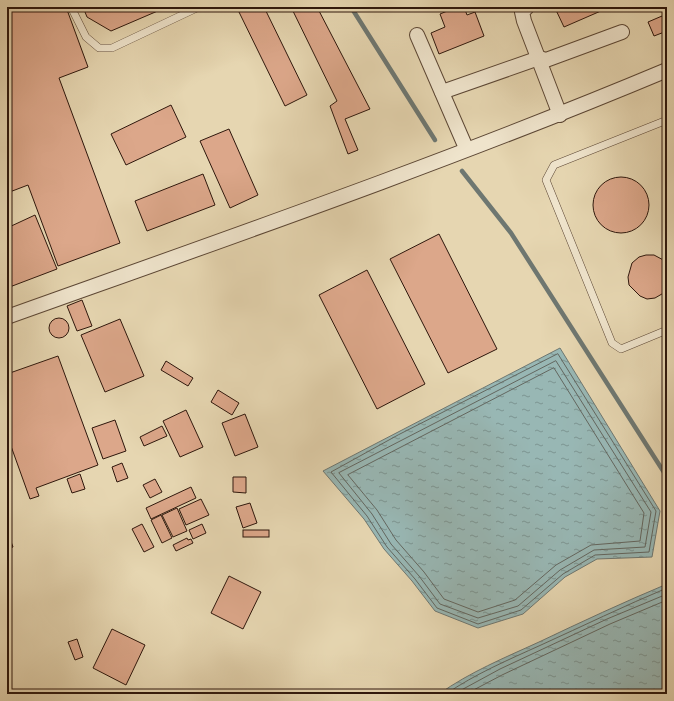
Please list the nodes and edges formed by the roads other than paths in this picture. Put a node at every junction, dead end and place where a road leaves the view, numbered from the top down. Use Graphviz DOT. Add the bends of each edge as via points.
graph roads {
  1 [pos="71,7"];
  2 [pos="199,7"];
  3 [pos="527,7"];
  4 [pos="622,32"];
  5 [pos="417,35"];
  6 [pos="539,58"];
  7 [pos="667,70"];
  8 [pos="442,92"];
  9 [pos="560,115"];
  10 [pos="667,120"];
  11 [pos="466,148"];
  12 [pos="7,317"];
  13 [pos="667,330"];
  1 -- 2 [label="lane" via="86,37 98,48 112,48"];
  3 -- 6 [label="street" via="522,12 524,21"];
  4 -- 6 [label="street" via="546,60"];
  5 -- 8 [label="street"];
  6 -- 8 [label="street"];
  6 -- 9 [label="street"];
  7 -- 9 [label="street"];
  8 -- 11 [label="street"];
  9 -- 11 [label="street"];
  10 -- 13 [label="lane" via="554,166 546,180 612,343 621,348"];
  11 -- 12 [label="street" via="325,203"];
}
